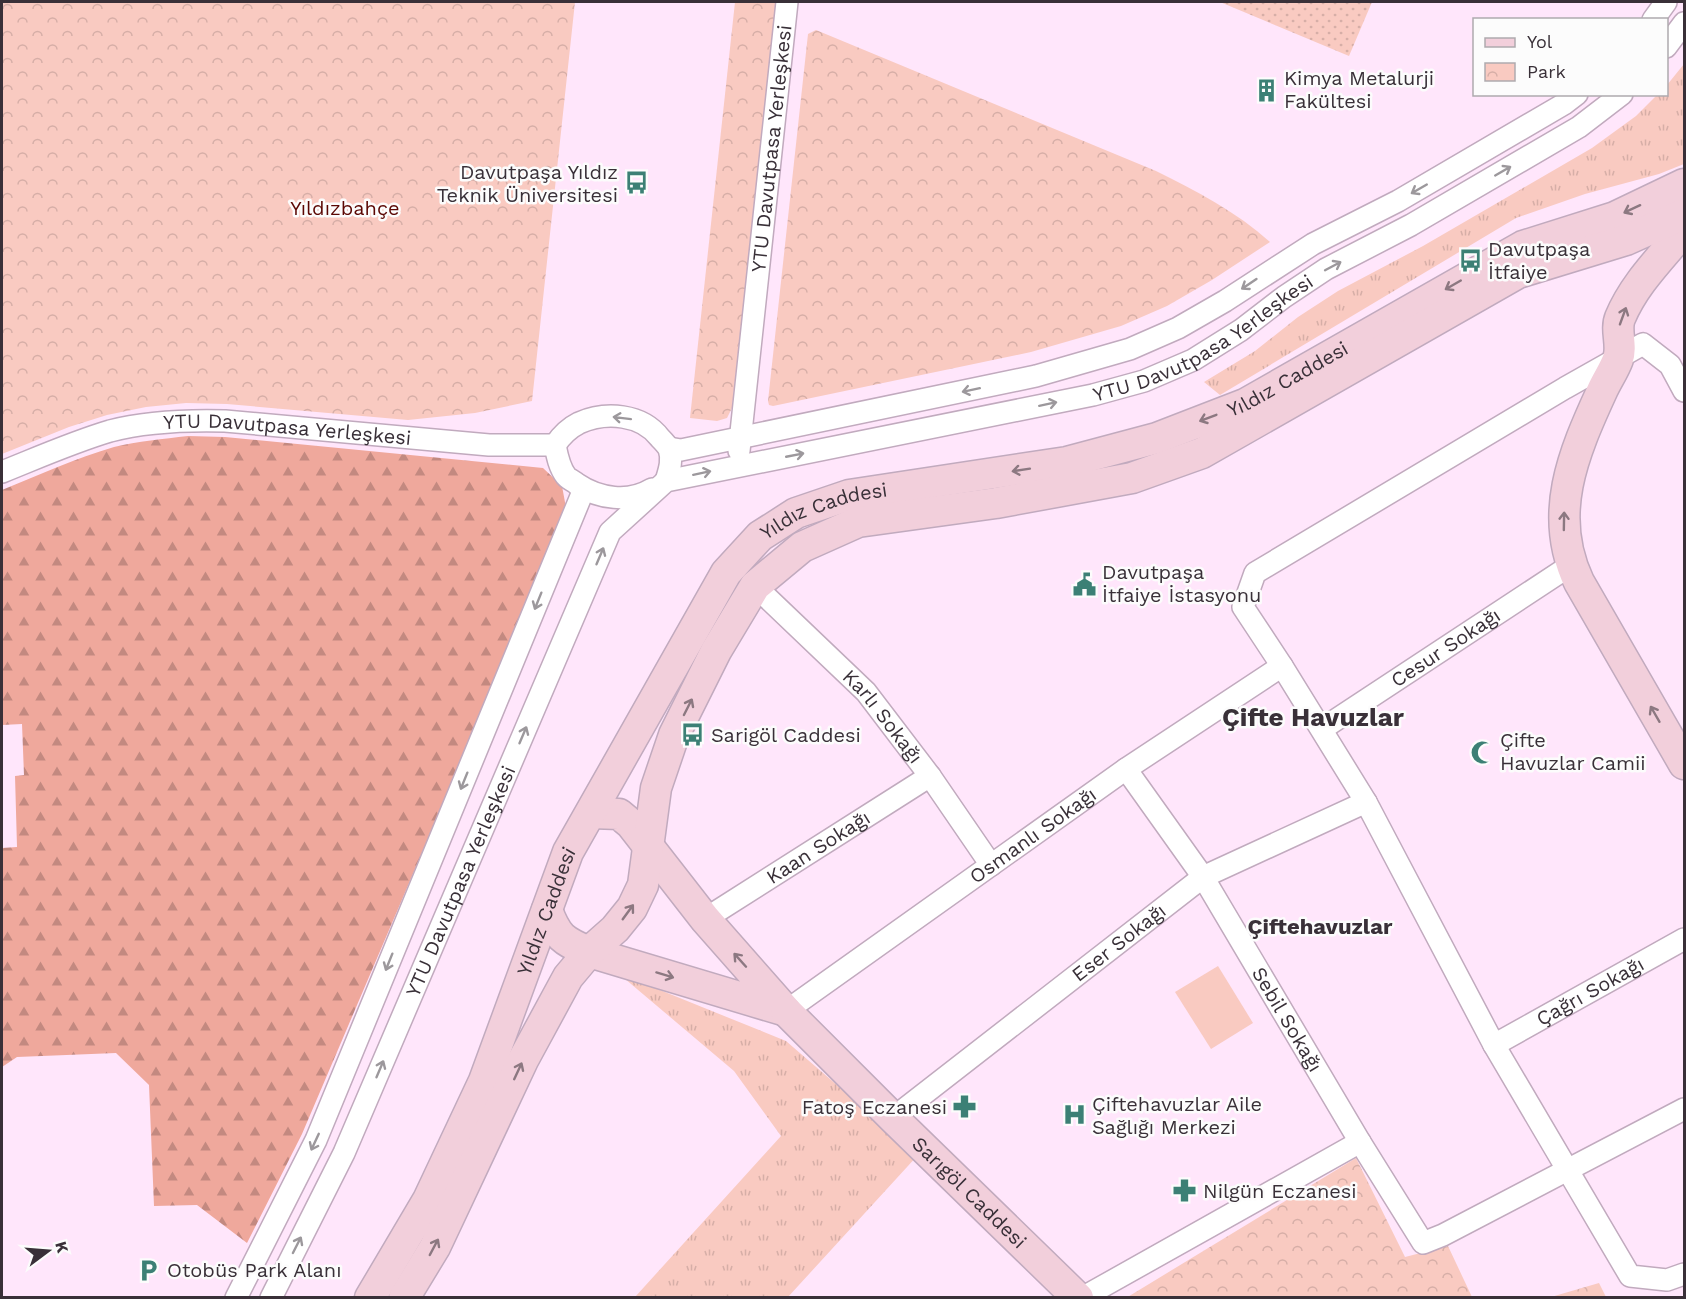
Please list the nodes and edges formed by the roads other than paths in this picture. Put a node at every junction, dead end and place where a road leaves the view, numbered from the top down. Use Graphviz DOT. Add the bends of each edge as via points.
graph roads {
  1 [pos="787,2"];
  2 [pos="1666,2"];
  3 [pos="1654,18"];
  4 [pos="1684,23"];
  5 [pos="1668,44"];
  6 [pos="1574,96"];
  7 [pos="1619,96"];
  8 [pos="1684,184"];
  9 [pos="1684,214"];
  10 [pos="1684,230"];
  11 [pos="1620,356"];
  12 [pos="1684,392"];
  13 [pos="740,438"];
  14 [pos="555,445"];
  15 [pos="669,448"];
  16 [pos="738,466"];
  17 [pos="2,472"];
  18 [pos="666,481"];
  19 [pos="584,489"];
  20 [pos="1571,566"];
  21 [pos="755,586"];
  22 [pos="1282,666"];
  23 [pos="1322,729"];
  24 [pos="1684,764"];
  25 [pos="1126,769"];
  26 [pos="930,776"];
  27 [pos="1366,802"];
  28 [pos="591,813"];
  29 [pos="649,847"];
  30 [pos="991,865"];
  31 [pos="1203,877"];
  32 [pos="547,910"];
  33 [pos="705,920"];
  34 [pos="1684,939"];
  35 [pos="589,952"];
  36 [pos="786,1011"];
  37 [pos="1494,1045"];
  38 [pos="1684,1109"];
  39 [pos="893,1118"];
  40 [pos="1360,1142"];
  41 [pos="1567,1169"];
  42 [pos="1684,1274"];
  43 [pos="236,1298"];
  44 [pos="271,1298"];
  45 [pos="370,1298"];
  46 [pos="404,1298"];
  47 [pos="1080,1298"];
  1 -- 13 [label="street, YTU Davutpasa Yerleşkesi"];
  2 -- 3 [label="street"];
  4 -- 5 [label="street"];
  6 -- 13 [label="street, YTU Davutpasa Yerleşkesi, one-way" via="1398,201 1313,244 1178,328 1130,349 1036,376"];
  16 -- 7 [label="street, YTU Davutpasa Yerleşkesi, one-way" via="1064,401 1144,381 1193,360 1326,269 1411,225 1579,127"];
  8 -- 28 [label="main road, Yıldız Caddesi, one-way" via="1614,217 1522,246 1245,404 1156,438 1067,462 849,495 796,513 760,536 726,573"];
  9 -- 21 [label="main road, Yıldız Caddesi" via="1626,240 1518,273 1202,453 1132,478 996,503 858,522 802,547"];
  11 -- 10 [label="main road, one-way" via="1619,320 1646,275"];
  11 -- 12 [label="street" via="1643,344 1670,365"];
  20 -- 11 [label="main road, one-way" via="1563,529 1565,498 1575,456"];
  11 -- 22 [label="street" via="1255,573 1243,607"];
  13 -- 15 [label="street, YTU Davutpasa Yerleşkesi" via="681,450"];
  13 -- 16 [label="street, YTU Davutpasa Yerleşkesi"];
  15 -- 14 [label="street, one-way" via="653,428 616,416 579,423"];
  14 -- 17 [label="street, YTU Davutpasa Yerleşkesi" via="489,445 187,420 111,431"];
  14 -- 19 [label="street" via="566,476"];
  15 -- 18 [label="street" via="671,464"];
  18 -- 16 [label="street, YTU Davutpasa Yerleşkesi, one-way"];
  18 -- 19 [label="street" via="642,495 626,498"];
  44 -- 18 [label="street, YTU Davutpasa Yerleşkesi, one-way" via="344,1153 610,532"];
  19 -- 43 [label="street, YTU Davutpasa Yerleşkesi, one-way" via="316,1140"];
  20 -- 23 [label="street, Cesur Sokağı"];
  24 -- 20 [label="main road, one-way"];
  21 -- 26 [label="street, Karlı Sokağı" via="866,692"];
  29 -- 21 [label="main road, Yıldız Caddesi, one-way" via="656,788 674,735 716,651"];
  22 -- 23 [label="street"];
  22 -- 25 [label="street, Osmanlı Sokağı"];
  23 -- 27 [label="street"];
  25 -- 30 [label="street, Osmanlı Sokağı"];
  25 -- 31 [label="street, Sebil Sokağı"];
  26 -- 30 [label="street, Karlı Sokağı"];
  26 -- 33 [label="street, Kaan Sokağı"];
  27 -- 31 [label="street, Eser Sokağı"];
  27 -- 37 [label="street"];
  28 -- 29 [label="main road, Sarıgöl Caddesi" via="619,814"];
  28 -- 32 [label="main road, Yıldız Caddesi" via="568,852"];
  29 -- 33 [label="main road, Sarıgöl Caddesi"];
  35 -- 29 [label="main road, Yıldız Caddesi, one-way" via="632,908 643,885"];
  30 -- 36 [label="street, Osmanlı Sokağı"];
  31 -- 39 [label="street, Eser Sokağı"];
  31 -- 40 [label="street, Sebil Sokağı"];
  32 -- 35 [label="main road" via="554,930 565,941"];
  32 -- 45 [label="main road, Yıldız Caddesi" via="484,1081 428,1200"];
  36 -- 33 [label="main road, Sarıgöl Caddesi, one-way"];
  34 -- 37 [label="street, Çağrı Sokağı"];
  35 -- 36 [label="main road, one-way"];
  46 -- 35 [label="main road, Yıldız Caddesi, one-way" via="435,1247 568,977"];
  36 -- 39 [label="main road, Sarıgöl Caddesi"];
  37 -- 41 [label="street"];
  38 -- 41 [label="street"];
  39 -- 47 [label="main road, Sarıgöl Caddesi"];
  40 -- 41 [label="street, Sebil Sokağı" via="1423,1244"];
  40 -- 47 [label="street"];
  41 -- 42 [label="street" via="1630,1276 1667,1280"];
}
